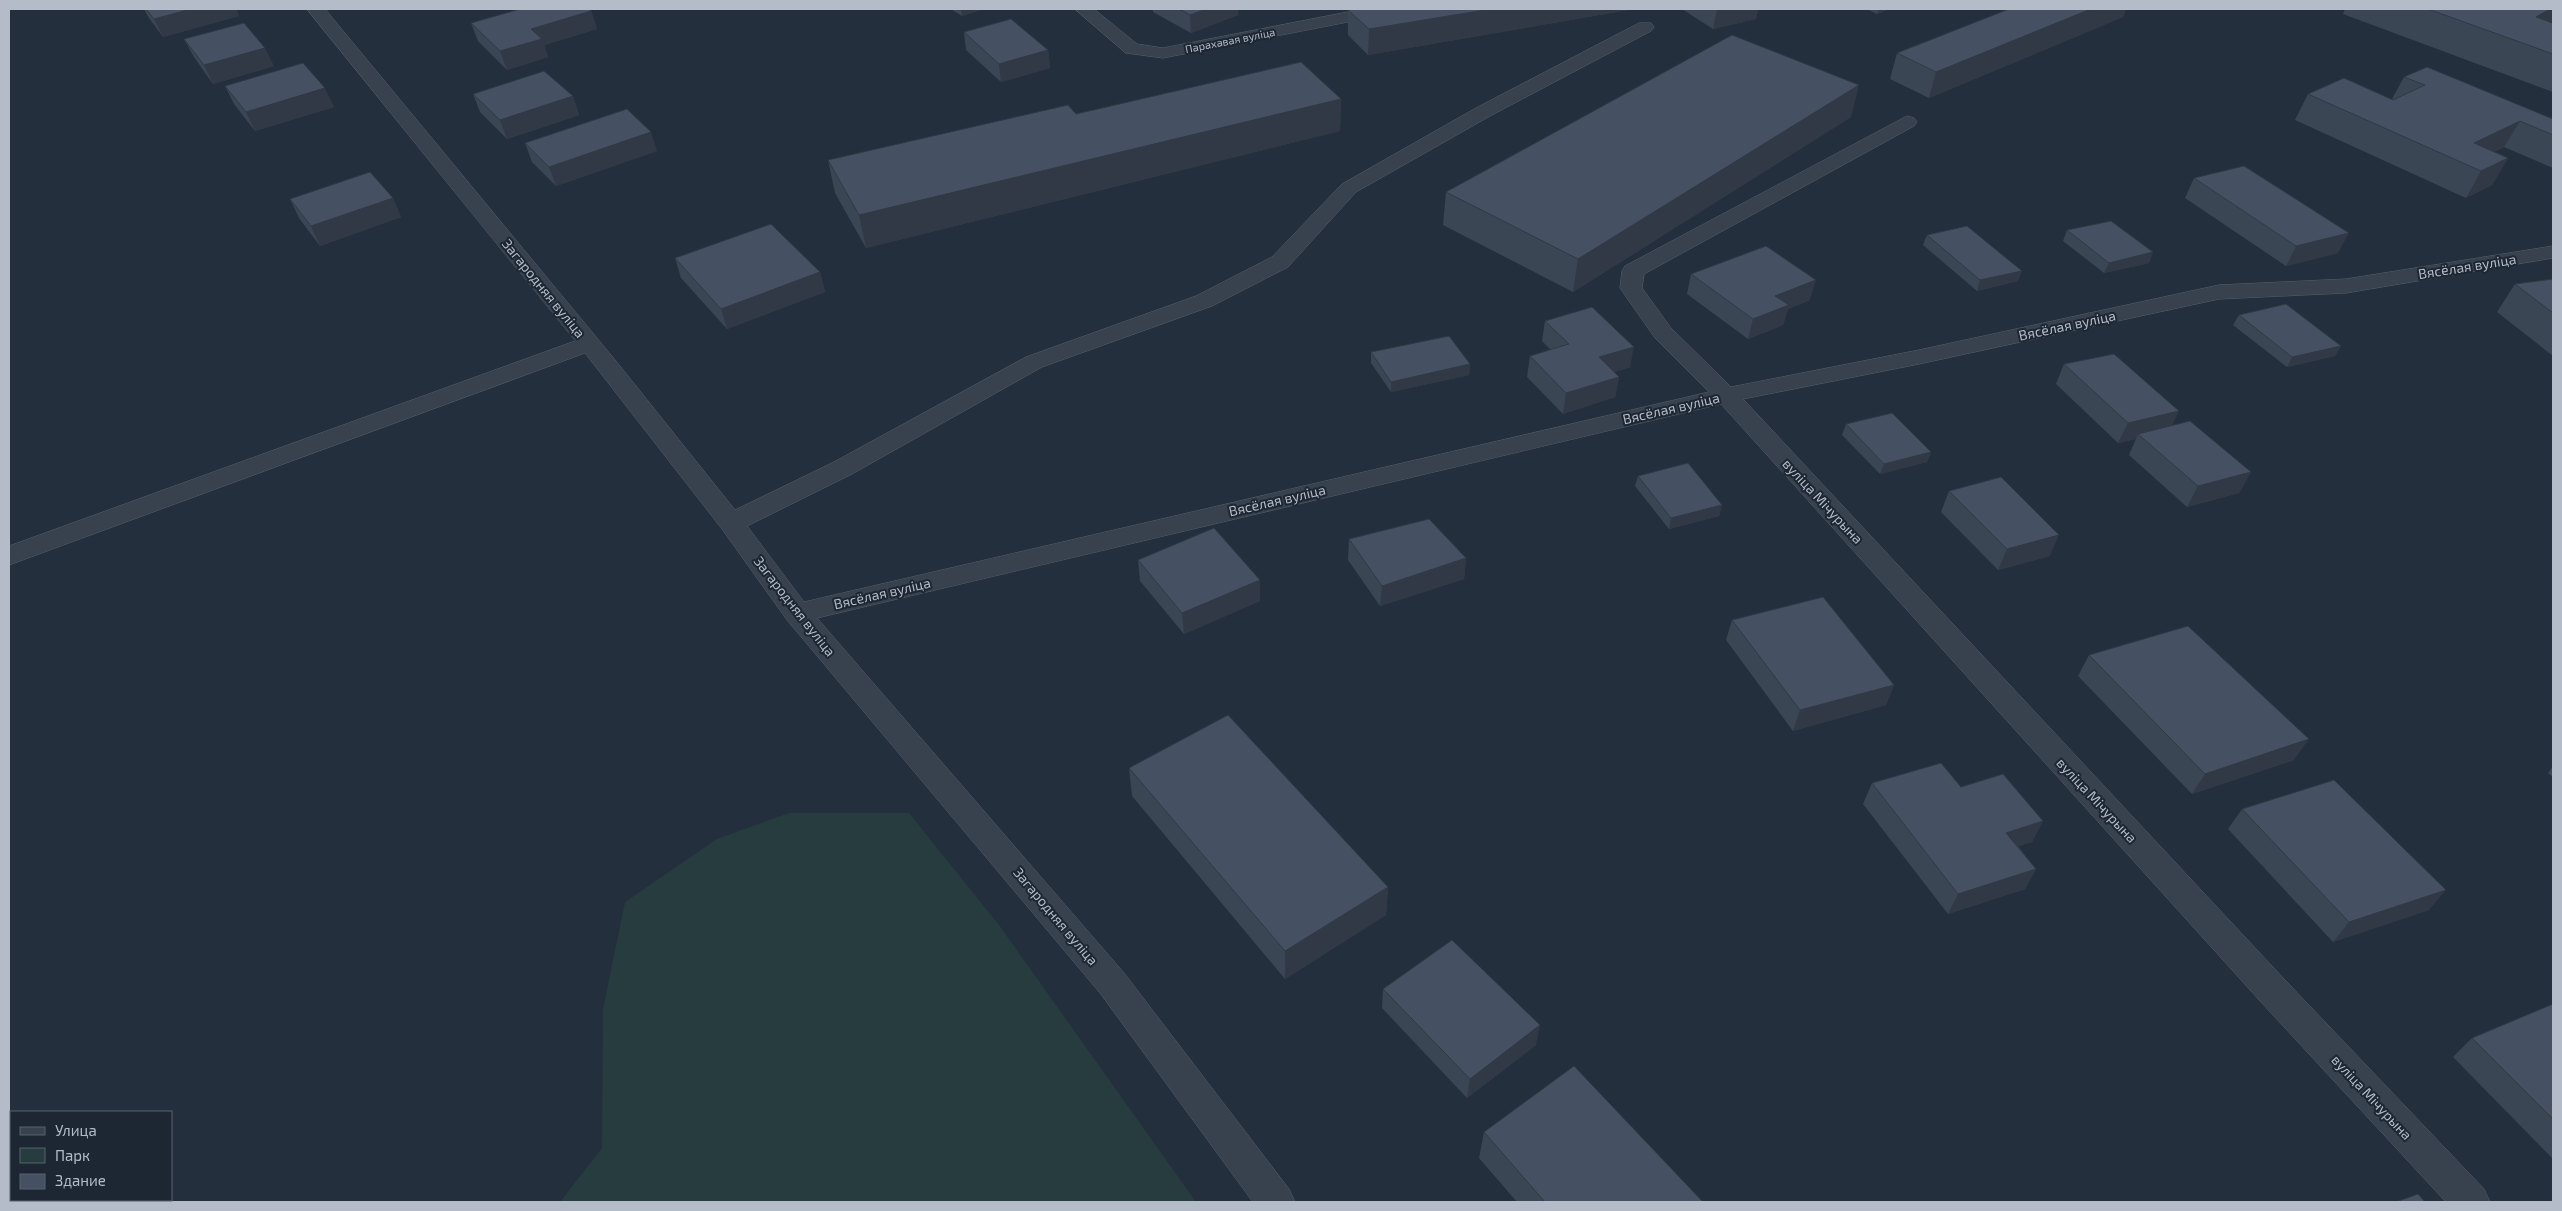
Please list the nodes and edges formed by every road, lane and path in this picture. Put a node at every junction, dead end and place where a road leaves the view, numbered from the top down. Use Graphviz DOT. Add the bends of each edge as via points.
graph roads {
  1 [pos="316,9"];
  2 [pos="1084,9"];
  3 [pos="1389,9"];
  4 [pos="1646,28"];
  5 [pos="1907,122"];
  6 [pos="2553,252"];
  7 [pos="589,344"];
  8 [pos="1726,395"];
  9 [pos="731,523"];
  10 [pos="9,556"];
  11 [pos="798,613"];
  12 [pos="1276,1202"];
  13 [pos="2471,1202"];
  1 -- 7 [label="street, Загародняя вуліца"];
  2 -- 3 [label="street, Парахавая вуліца" via="1132,50 1163,53"];
  4 -- 9 [label="street" via="1483,112 1349,188 1280,262 1204,301 1034,362 843,468"];
  5 -- 8 [label="street, вуліца Мічурына" via="1633,270 1631,288 1663,333"];
  6 -- 8 [label="street, Вясёлая вуліца" via="2346,286 2219,292"];
  7 -- 9 [label="street, Загародняя вуліца"];
  7 -- 10 [label="street"];
  8 -- 11 [label="street, Вясёлая вуліца"];
  8 -- 13 [label="street, вуліца Мічурына" via="2280,999"];
  9 -- 11 [label="street, Загародняя вуліца"];
  11 -- 12 [label="street, Загародняя вуліца" via="1112,983"];
}
